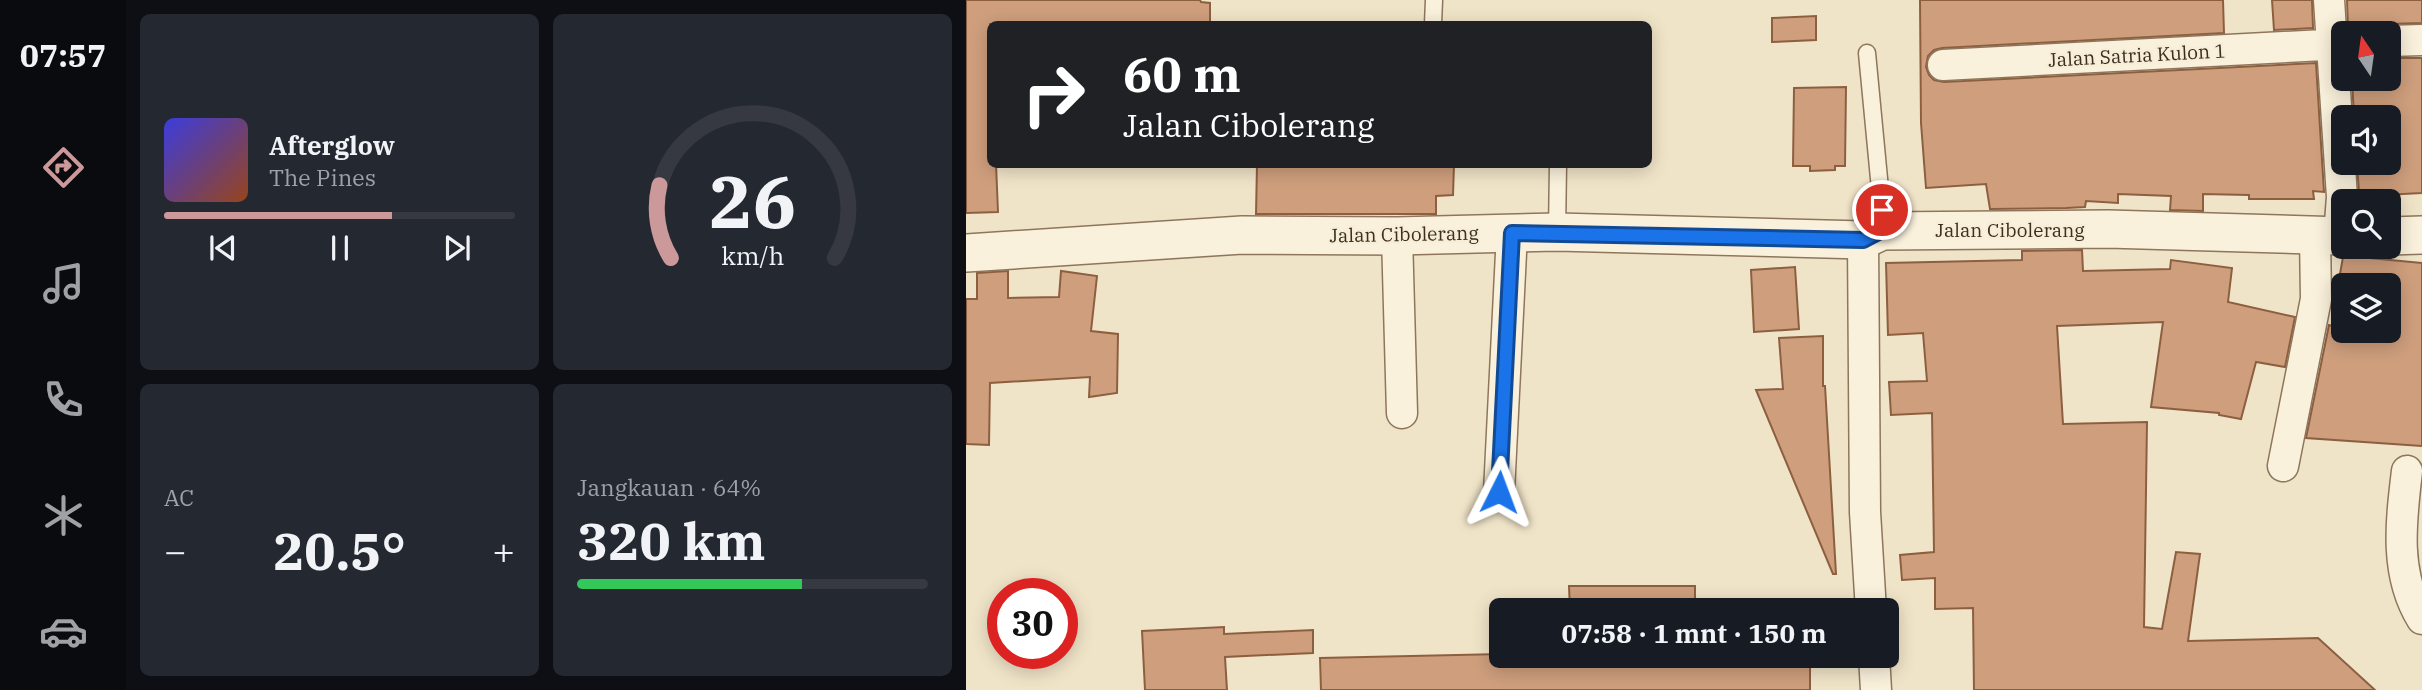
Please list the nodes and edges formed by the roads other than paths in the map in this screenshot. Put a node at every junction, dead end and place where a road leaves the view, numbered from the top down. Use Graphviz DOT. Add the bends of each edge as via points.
graph roads {
  1 [pos="1434,0"];
  2 [pos="2329,0"];
  3 [pos="1433,21"];
  4 [pos="2333,21"];
  5 [pos="2422,40"];
  6 [pos="2401,41"];
  7 [pos="2331,44"];
  8 [pos="1867,53"];
  9 [pos="1943,65"];
  10 [pos="2339,91"];
  11 [pos="1558,168"];
  12 [pos="2342,189"];
  13 [pos="1558,232"];
  14 [pos="1512,233"];
  15 [pos="1873,235"];
  16 [pos="2422,235"];
  17 [pos="1397,236"];
  18 [pos="2331,236"];
  19 [pos="2401,236"];
  20 [pos="2331,240"];
  21 [pos="966,253"];
  22 [pos="1402,413"];
  23 [pos="2283,466"];
  24 [pos="2407,471"];
  25 [pos="1499,492"];
  26 [pos="1870,598"];
  27 [pos="2422,619"];
  28 [pos="1875,668"];
  29 [pos="1876,690"];
  1 -- 3 [label="lane"];
  2 -- 4 [label="street"];
  5 -- 6 [label="street"];
  7 -- 9 [label="street, Jalan Satria Kulon 1"];
  8 -- 15 [label="lane" via="1882,210"];
  10 -- 12 [label="street"];
  11 -- 13 [label="lane"];
  13 -- 14 [label="street, Jalan Cibolerang"];
  13 -- 15 [label="street, Jalan Cibolerang"];
  14 -- 17 [label="street, Jalan Cibolerang"];
  14 -- 25 [label="street"];
  15 -- 18 [label="street, Jalan Cibolerang" via="2108,229"];
  15 -- 26 [label="street" via="1865,512"];
  16 -- 19 [label="street"];
  17 -- 21 [label="street, Jalan Cibolerang" via="1242,235"];
  17 -- 22 [label="street"];
  20 -- 23 [label="street"];
  24 -- 27 [label="street" via="2400,525 2403,569"];
  28 -- 29 [label="street"];
}
